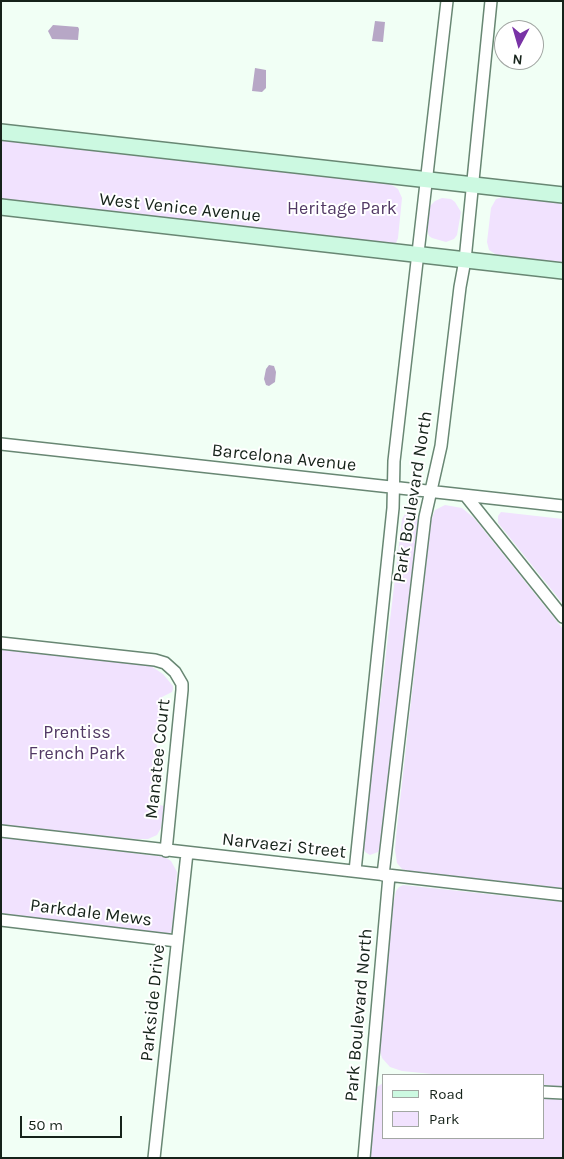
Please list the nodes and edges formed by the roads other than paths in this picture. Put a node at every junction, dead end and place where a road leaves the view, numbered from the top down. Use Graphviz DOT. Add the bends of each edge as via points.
graph roads {
  1 [pos="447,1"];
  2 [pos="490,1"];
  3 [pos="1,132"];
  4 [pos="425,180"];
  5 [pos="473,185"];
  6 [pos="563,195"];
  7 [pos="1,207"];
  8 [pos="417,254"];
  9 [pos="465,260"];
  10 [pos="563,271"];
  11 [pos="1,444"];
  12 [pos="394,487"];
  13 [pos="431,491"];
  14 [pos="466,496"];
  15 [pos="563,506"];
  16 [pos="563,617"];
  17 [pos="1,643"];
  18 [pos="1,831"];
  19 [pos="166,850"];
  20 [pos="186,853"];
  21 [pos="355,871"];
  22 [pos="386,875"];
  23 [pos="563,895"];
  24 [pos="1,920"];
  25 [pos="177,941"];
  26 [pos="377,1075"];
  27 [pos="544,1092"];
  28 [pos="563,1093"];
  29 [pos="154,1158"];
  30 [pos="364,1158"];
  1 -- 4 [label="street, Park Boulevard North"];
  2 -- 5 [label="street, Park Boulevard North"];
  3 -- 4 [label="street"];
  4 -- 5 [label="street"];
  4 -- 8 [label="street, Park Boulevard North"];
  5 -- 6 [label="street"];
  5 -- 9 [label="street, Park Boulevard North"];
  7 -- 8 [label="street, West Venice Avenue"];
  8 -- 9 [label="street, West Venice Avenue"];
  8 -- 12 [label="street, Park Boulevard North" via="394,461"];
  9 -- 10 [label="street, West Venice Avenue"];
  9 -- 13 [label="street, Park Boulevard North" via="441,446"];
  11 -- 12 [label="street, Barcelona Avenue"];
  12 -- 13 [label="street, Barcelona Avenue"];
  12 -- 21 [label="street, Park Boulevard North"];
  13 -- 14 [label="street, Barcelona Avenue"];
  13 -- 22 [label="street, Park Boulevard North" via="425,517"];
  14 -- 15 [label="street, Barcelona Avenue"];
  14 -- 16 [label="street"];
  17 -- 19 [label="street, Manatee Court" via="155,660 165,663 175,672 182,690"];
  18 -- 19 [label="street, Narvaezi Street"];
  19 -- 20 [label="street, Narvaezi Street"];
  20 -- 21 [label="street, Narvaezi Street"];
  20 -- 25 [label="street, Parkside Drive"];
  21 -- 22 [label="street, Narvaezi Street"];
  22 -- 23 [label="street, Narvaezi Street"];
  22 -- 26 [label="street, Park Boulevard North"];
  24 -- 25 [label="street, Parkdale Mews"];
  25 -- 29 [label="street, Parkside Drive"];
  26 -- 30 [label="street, Park Boulevard North"];
  27 -- 28 [label="street"];
}
